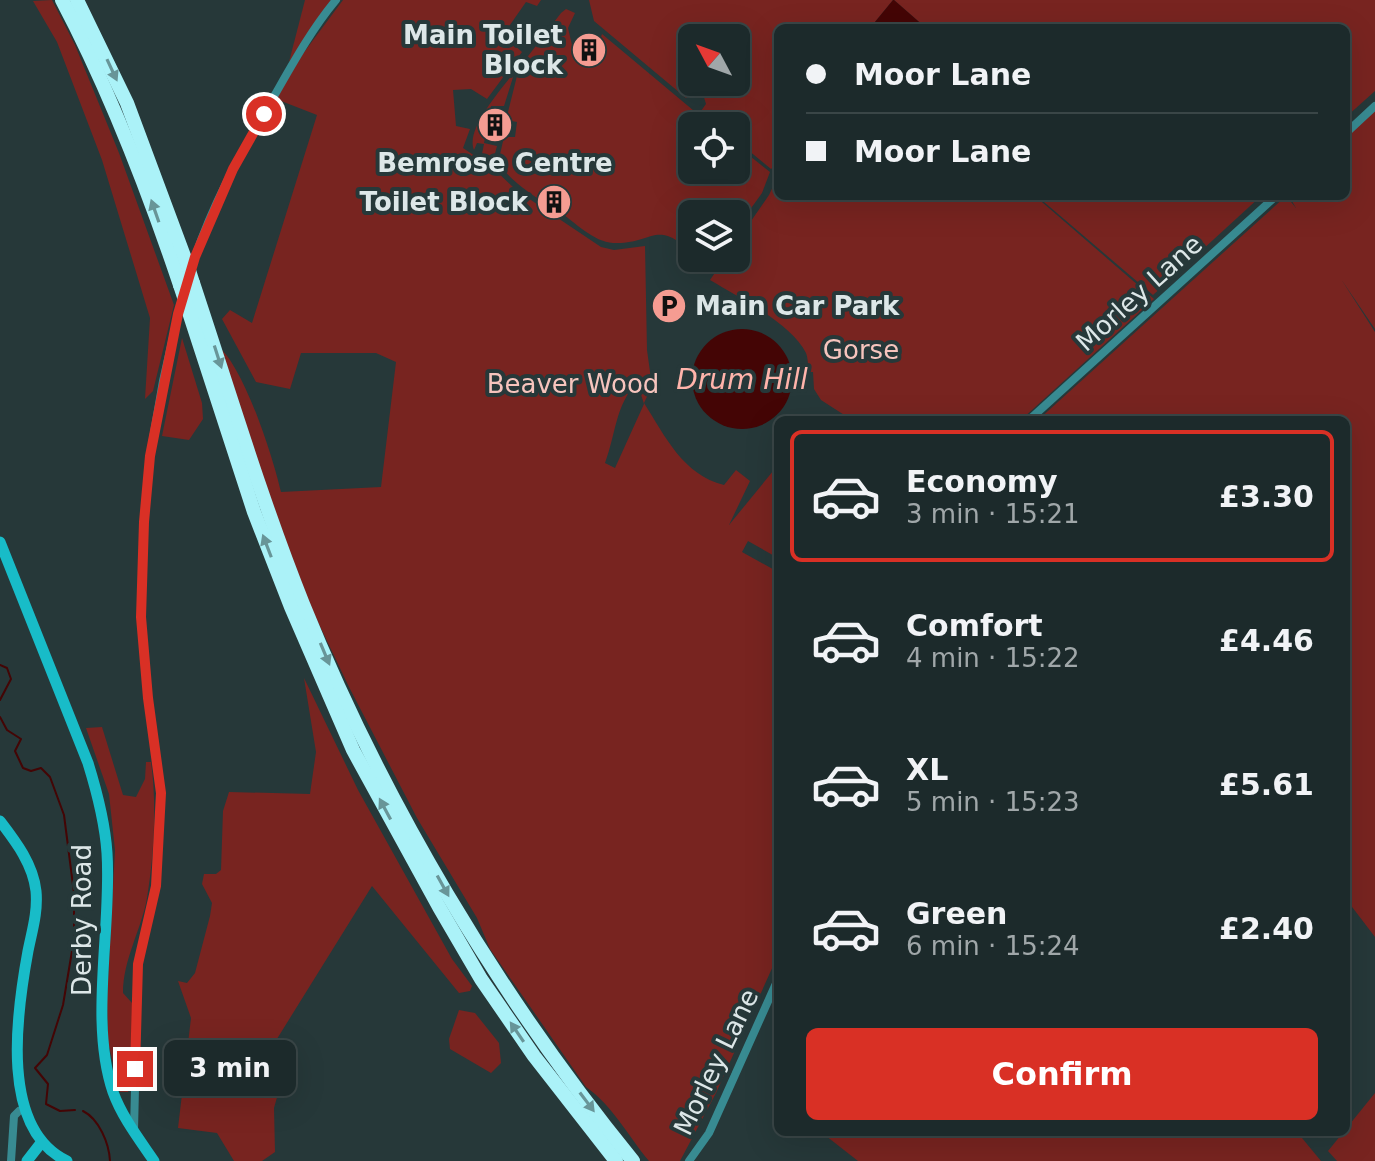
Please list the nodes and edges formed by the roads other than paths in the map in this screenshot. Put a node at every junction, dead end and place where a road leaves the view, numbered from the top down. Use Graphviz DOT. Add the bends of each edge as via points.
graph roads {
  1 [pos="62,0"];
  2 [pos="77,0"];
  3 [pos="336,0"];
  4 [pos="1375,106"];
  5 [pos="1350,129"];
  6 [pos="1272,200"];
  7 [pos="186,284"];
  8 [pos="1033,416"];
  9 [pos="0,542"];
  10 [pos="0,821"];
  11 [pos="774,988"];
  12 [pos="19,1111"];
  13 [pos="134,1130"];
  14 [pos="41,1143"];
  15 [pos="11,1161"];
  16 [pos="27,1161"];
  17 [pos="67,1161"];
  18 [pos="154,1161"];
  19 [pos="616,1161"];
  20 [pos="633,1161"];
  21 [pos="689,1161"];
  7 -- 1 [label="highway, one-way" via="117,115"];
  2 -- 7 [label="highway, one-way, bridge" via="127,103 187,264"];
  3 -- 13 [label="street" via="292,65 221,193 185,287 163,381 150,456 141,617 161,793 156,886 138,964"];
  4 -- 5 [label="street"];
  6 -- 8 [label="street, Morley Lane"];
  19 -- 7 [label="highway, one-way, bridge" via="481,979 353,750 254,512 186,303"];
  7 -- 20 [label="highway, one-way" via="255,479 355,724 492,966"];
  9 -- 13 [label="main road, Derby Road" via="97,794 107,854 105,1048 113,1090"];
  10 -- 12 [label="main road" via="24,855 37,894 17,1015 14,1081"];
  11 -- 21 [label="street, Morley Lane" via="709,1133"];
  12 -- 14 [label="main road"];
  12 -- 15 [label="street" via="14,1116"];
  13 -- 18 [label="main road, Derby Road"];
  14 -- 16 [label="main road"];
  14 -- 17 [label="main road"];
}
